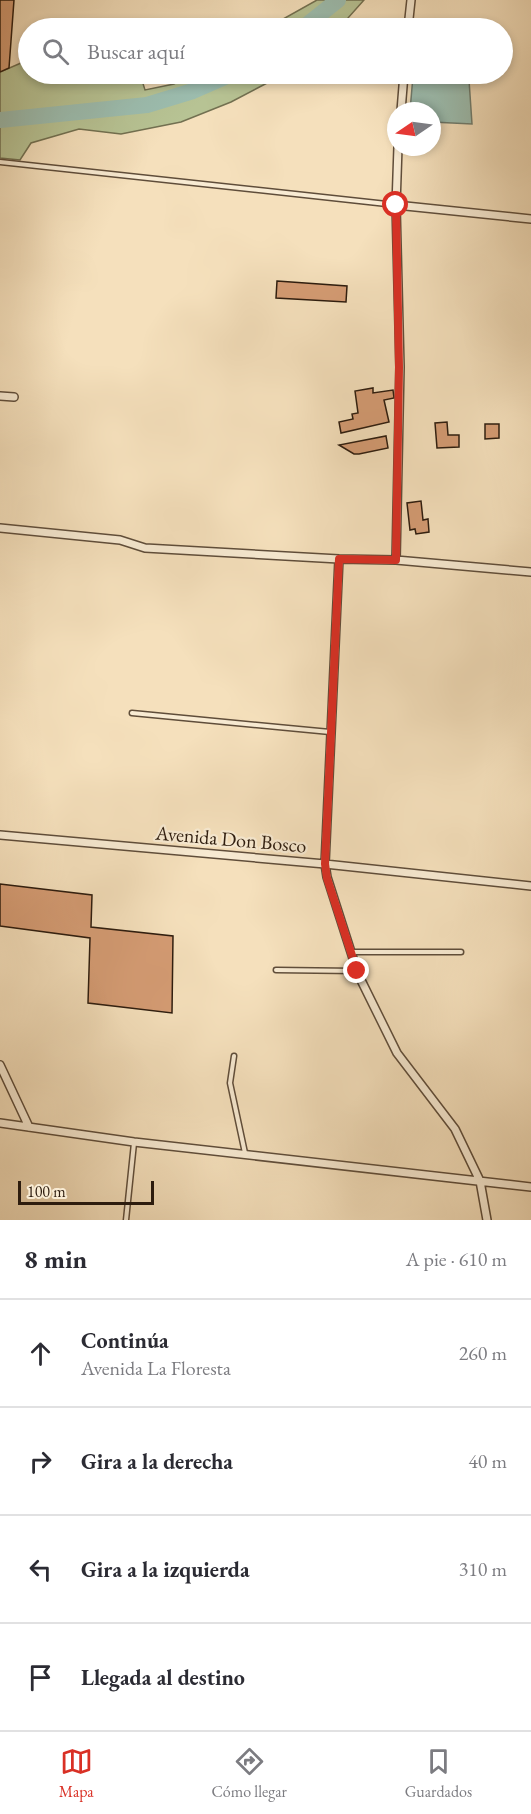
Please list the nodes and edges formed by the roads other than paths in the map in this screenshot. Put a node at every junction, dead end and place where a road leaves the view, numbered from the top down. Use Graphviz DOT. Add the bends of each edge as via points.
graph roads {
  1 [pos="411,0"];
  2 [pos="409,18"];
  3 [pos="403,84"];
  4 [pos="402,102"];
  5 [pos="398,156"];
  6 [pos="0,162"];
  7 [pos="396,205"];
  8 [pos="531,219"];
  9 [pos="0,396"];
  10 [pos="14,397"];
  11 [pos="0,528"];
  12 [pos="339,559"];
  13 [pos="396,560"];
  14 [pos="531,572"];
  15 [pos="132,712"];
  16 [pos="331,732"];
  17 [pos="0,835"];
  18 [pos="325,864"];
  19 [pos="531,886"];
  20 [pos="351,952"];
  21 [pos="461,952"];
  22 [pos="276,970"];
  23 [pos="357,971"];
  24 [pos="234,1056"];
  25 [pos="0,1065"];
  26 [pos="0,1123"];
  27 [pos="29,1127"];
  28 [pos="134,1142"];
  29 [pos="245,1153"];
  30 [pos="480,1181"];
  31 [pos="531,1187"];
  32 [pos="126,1220"];
  33 [pos="487,1220"];
  1 -- 2 [label="street"];
  3 -- 4 [label="street"];
  5 -- 7 [label="street"];
  6 -- 7 [label="lane"];
  7 -- 8 [label="street"];
  7 -- 13 [label="street"];
  9 -- 10 [label="street"];
  11 -- 12 [label="street" via="120,540 145,548"];
  12 -- 13 [label="street"];
  12 -- 16 [label="street"];
  13 -- 14 [label="street"];
  15 -- 16 [label="lane"];
  16 -- 18 [label="street"];
  17 -- 18 [label="street, Avenida Don Bosco"];
  18 -- 19 [label="street, Avenida Don Bosco"];
  18 -- 20 [label="street"];
  20 -- 21 [label="lane"];
  20 -- 23 [label="street"];
  22 -- 23 [label="lane"];
  23 -- 30 [label="street" via="397,1053 455,1129"];
  24 -- 29 [label="lane" via="230,1083"];
  25 -- 27 [label="street"];
  26 -- 27 [label="street"];
  27 -- 28 [label="street"];
  28 -- 29 [label="street"];
  28 -- 32 [label="lane"];
  29 -- 30 [label="street"];
  30 -- 31 [label="street"];
  30 -- 33 [label="street"];
}
